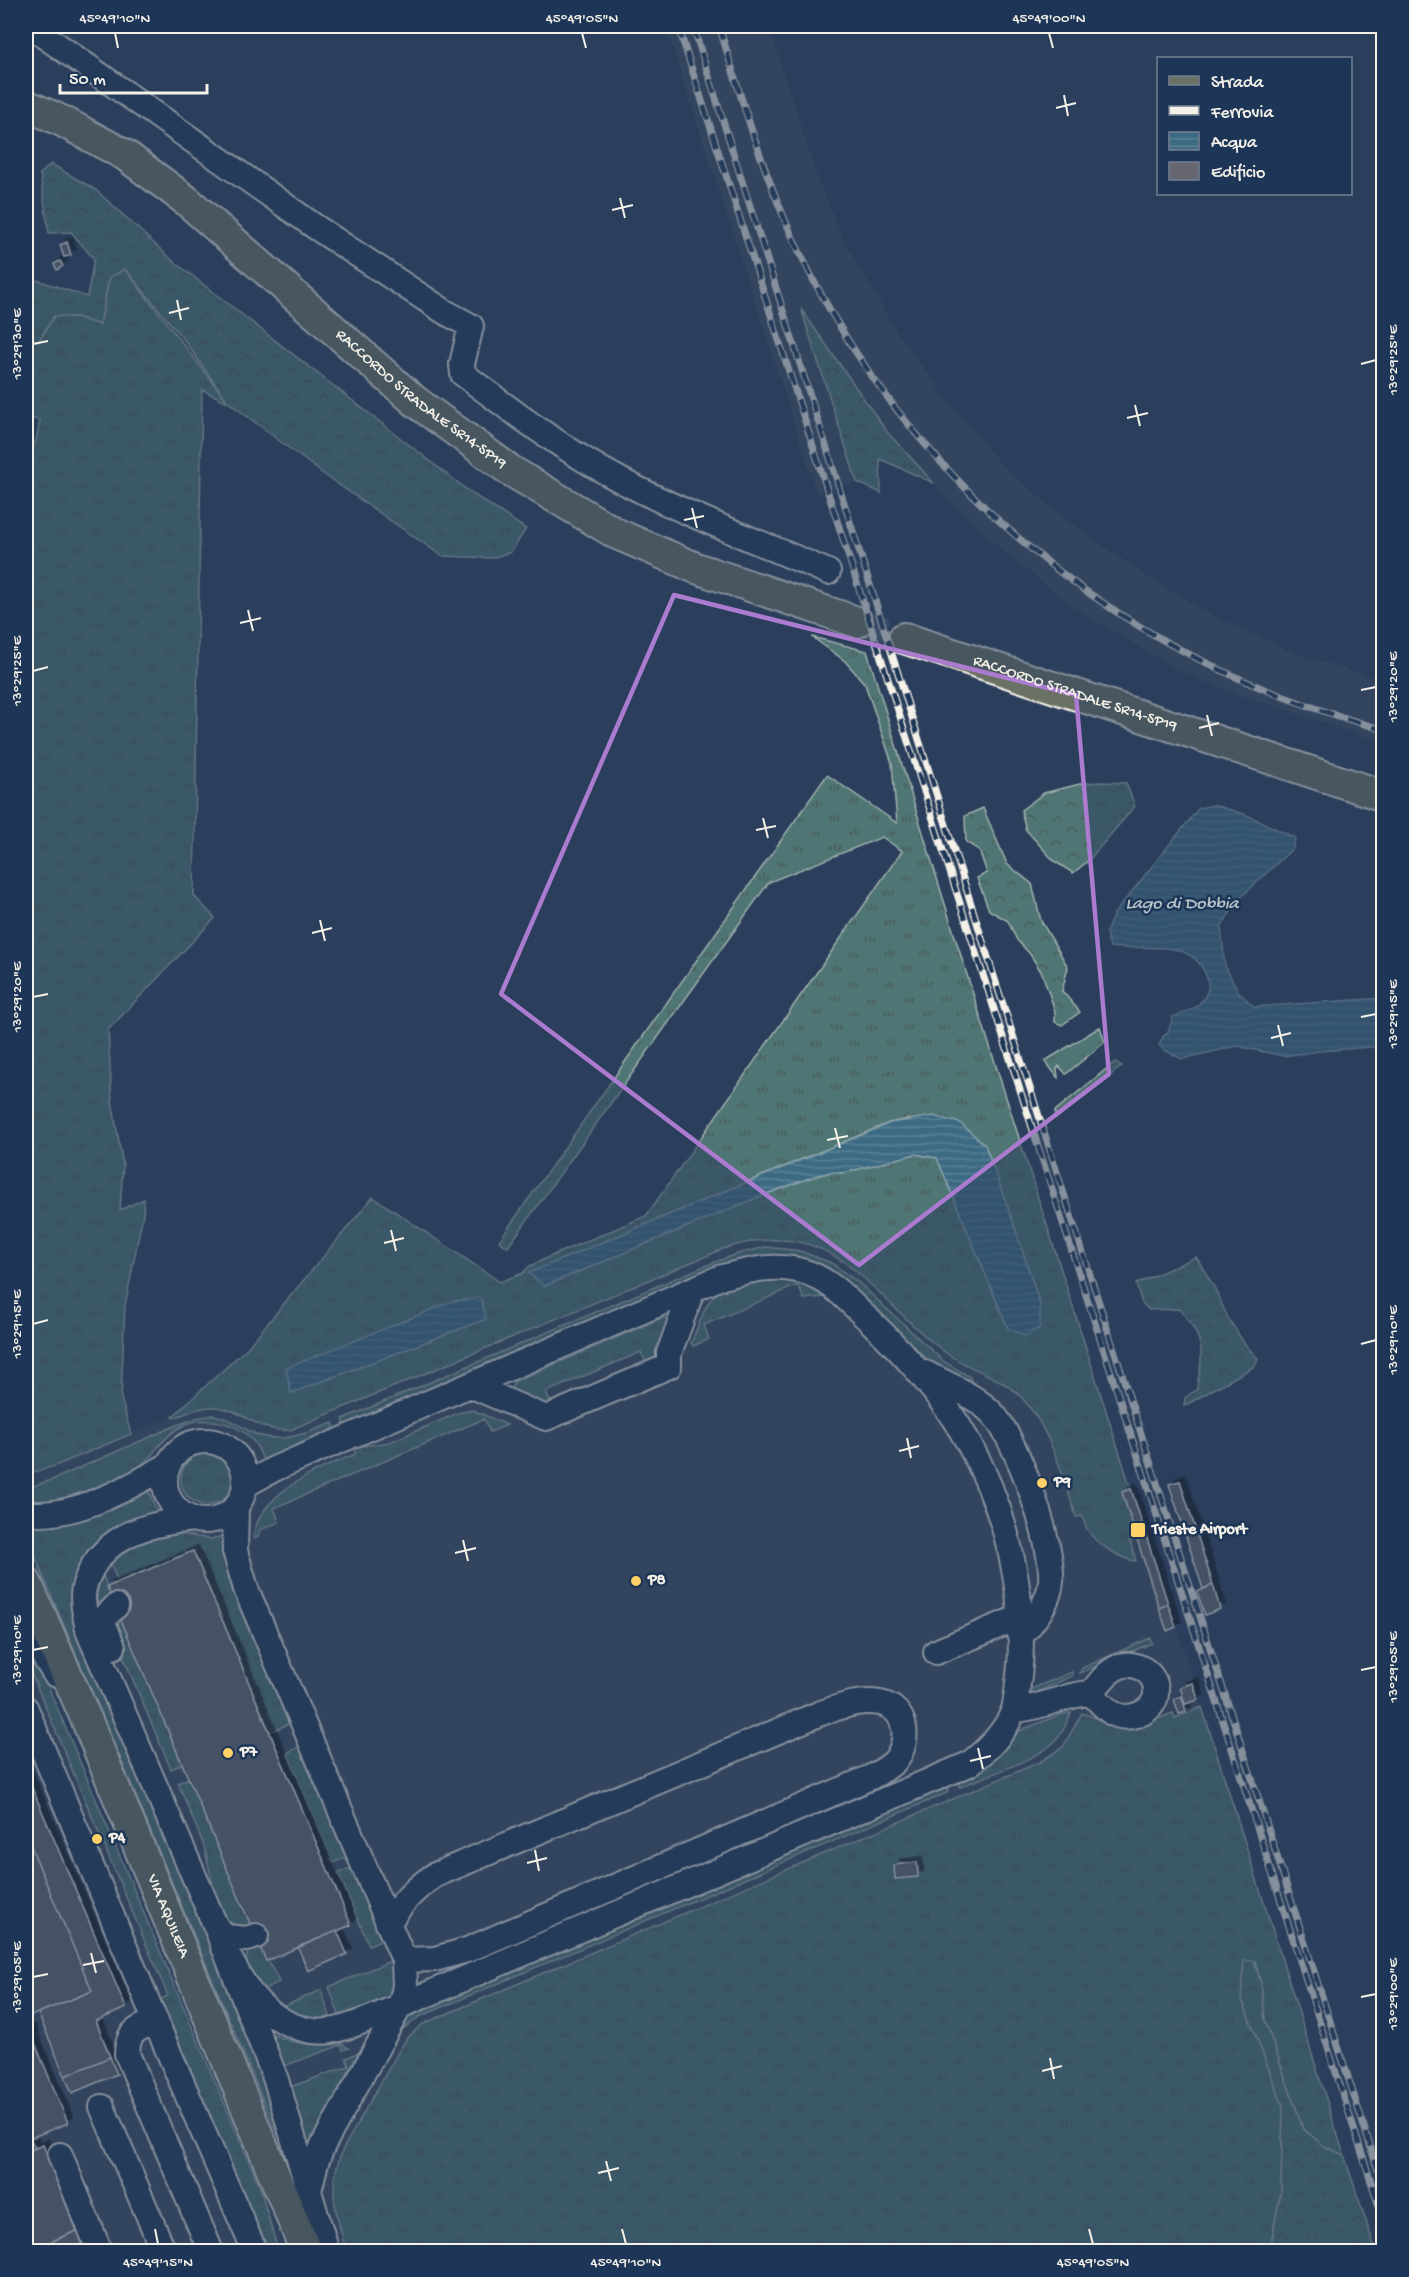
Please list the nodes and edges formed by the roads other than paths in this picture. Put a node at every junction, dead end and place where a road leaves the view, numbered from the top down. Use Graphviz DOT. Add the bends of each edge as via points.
graph roads {
  1 [pos="30,26"];
  2 [pos="26,105"];
  3 [pos="828,572"];
  4 [pos="857,622"];
  5 [pos="904,638"];
  6 [pos="1383,796"];
  7 [pos="692,1291"];
  8 [pos="917,1369"];
  9 [pos="470,1385"];
  10 [pos="168,1465"];
  11 [pos="241,1496"];
  12 [pos="26,1513"];
  13 [pos="193,1520"];
  14 [pos="26,1582"];
  15 [pos="116,1606"];
  16 [pos="1020,1627"];
  17 [pos="26,1628"];
  18 [pos="936,1652"];
  19 [pos="1091,1693"];
  20 [pos="26,1709"];
  21 [pos="1014,1710"];
  22 [pos="87,1721"];
  23 [pos="135,1738"];
  24 [pos="388,1924"];
  25 [pos="256,1936"];
  26 [pos="219,1937"];
  27 [pos="404,1960"];
  28 [pos="400,2006"];
  29 [pos="156,2020"];
  30 [pos="102,2107"];
  31 [pos="60,2155"];
  32 [pos="269,2164"];
  33 [pos="309,2191"];
  34 [pos="100,2252"];
  35 [pos="164,2252"];
  36 [pos="211,2252"];
  37 [pos="255,2252"];
  38 [pos="296,2252"];
  39 [pos="306,2252"];
  40 [pos="327,2252"];
  1 -- 3 [label="lane" via="317,228 471,326 463,374 527,424 621,481"];
  2 -- 4 [label="main road, RACCORDO STRADALE SR14-SP19" via="125,154 187,201 416,402 511,471 617,534 686,564"];
  5 -- 6 [label="main road, RACCORDO STRADALE SR14-SP19"];
  7 -- 8 [label="lane" via="719,1278 767,1267 808,1273 841,1294"];
  7 -- 9 [label="lane"];
  7 -- 9 [label="lane" via="669,1353 669,1366 546,1418"];
  8 -- 16 [label="lane" via="956,1422 988,1485 1007,1539"];
  8 -- 16 [label="lane" via="964,1393 993,1414 1011,1443 1032,1493 1050,1561 1051,1581 1046,1603"];
  9 -- 11 [label="lane" via="274,1469"];
  10 -- 11 [label="lane" via="174,1454 196,1441 222,1443 232,1450 245,1473"];
  10 -- 12 [label="lane" via="79,1507 55,1513"];
  10 -- 13 [label="lane" via="166,1491 181,1514"];
  11 -- 13 [label="lane" via="224,1517"];
  11 -- 24 [label="lane" via="235,1551 246,1589"];
  13 -- 23 [label="lane" via="164,1522 133,1532 111,1544 87,1576 83,1594 89,1633"];
  14 -- 22 [label="main road, VIA AQUILEIA"];
  15 -- 23 [label="lane" via="102,1620 135,1699"];
  16 -- 18 [label="lane"];
  16 -- 21 [label="lane" via="1020,1669"];
  17 -- 22 [label="lane"];
  19 -- 21 [label="lane"];
  20 -- 29 [label="lane"];
  21 -- 28 [label="lane" via="984,1752 969,1764"];
  22 -- 32 [label="main road, VIA AQUILEIA"];
  23 -- 26 [label="lane"];
  24 -- 27 [label="lane"];
  24 -- 27 [label="lane" via="411,1892 435,1875 821,1713 847,1704 879,1703 890,1706 905,1725 904,1742 894,1761 871,1777 467,1950 435,1959"];
  25 -- 26 [label="lane"];
  26 -- 28 [label="lane" via="251,1994 271,2013 296,2027 329,2031"];
  26 -- 33 [label="lane" via="276,2080"];
  27 -- 28 [label="lane" via="405,1988"];
  28 -- 33 [label="lane" via="323,2145"];
  29 -- 36 [label="lane" via="134,2030 127,2040 127,2054"];
  29 -- 37 [label="lane"];
  30 -- 35 [label="lane"];
  31 -- 34 [label="lane"];
  32 -- 38 [label="lane"];
  32 -- 39 [label="main road, VIA AQUILEIA"];
  33 -- 40 [label="lane"];
}
